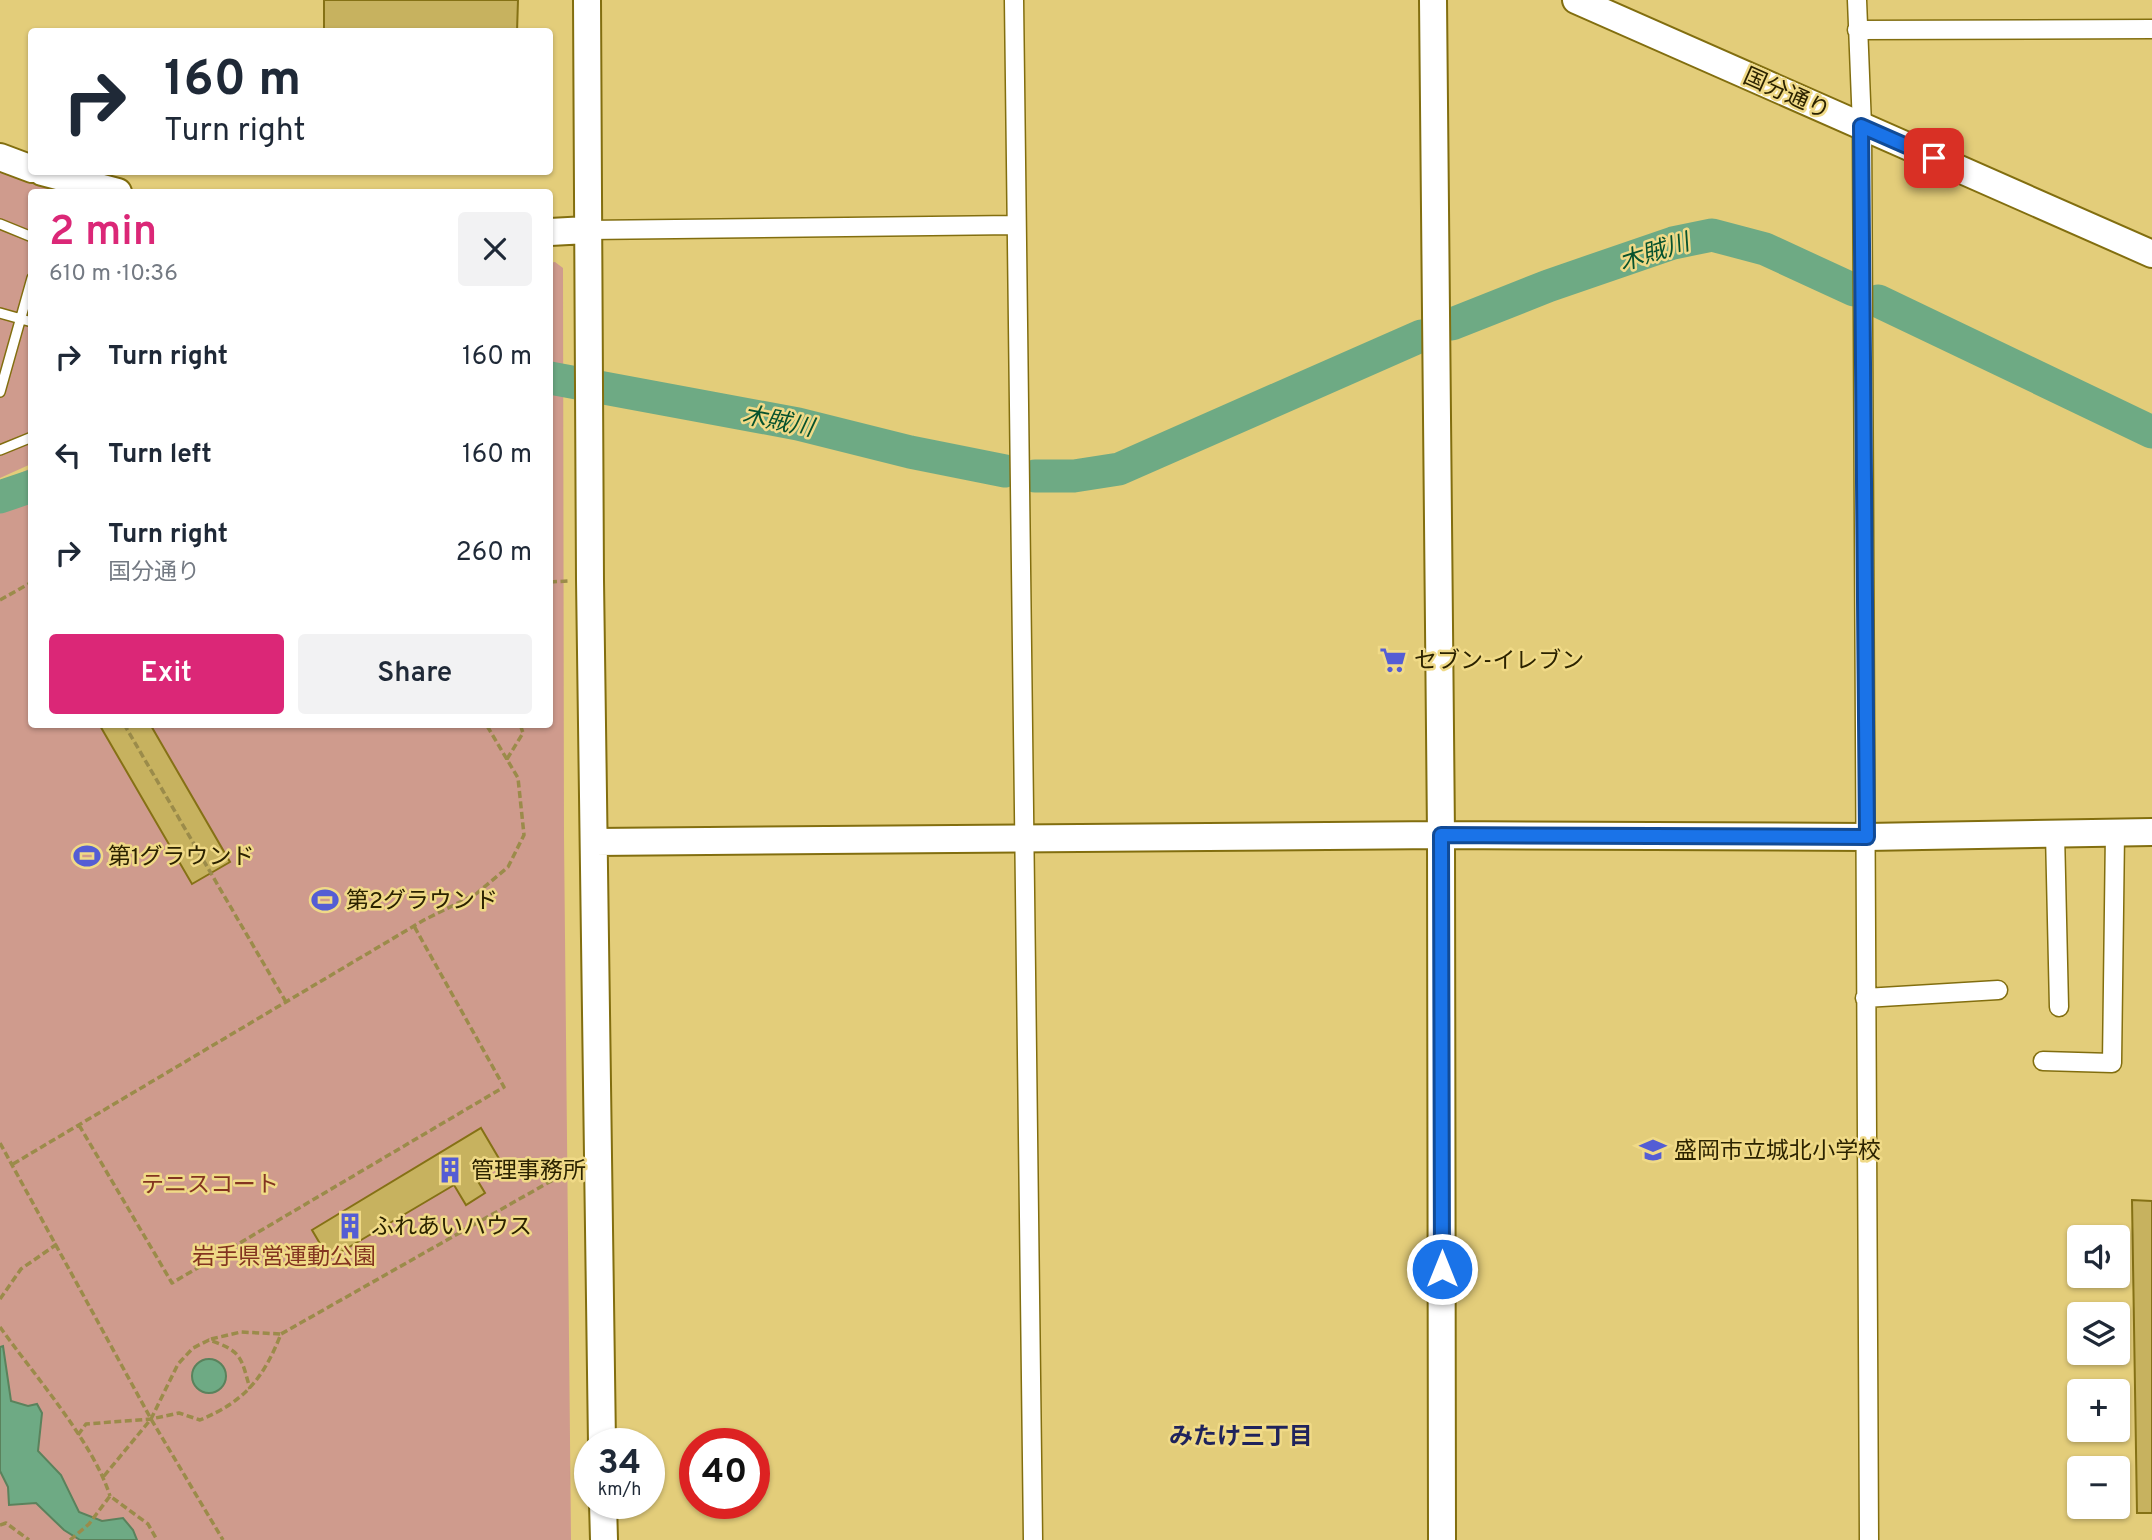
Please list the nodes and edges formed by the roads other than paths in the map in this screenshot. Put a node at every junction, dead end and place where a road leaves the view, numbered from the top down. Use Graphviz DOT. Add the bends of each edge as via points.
graph roads {
  1 [pos="587,0"];
  2 [pos="1014,0"];
  3 [pos="1433,0"];
  4 [pos="1576,0"];
  5 [pos="1857,0"];
  6 [pos="2152,29"];
  7 [pos="1857,30"];
  8 [pos="1861,126"];
  9 [pos="0,157"];
  10 [pos="28,168"];
  11 [pos="53,175"];
  12 [pos="107,189"];
  13 [pos="0,224"];
  14 [pos="1015,225"];
  15 [pos="587,230"];
  16 [pos="553,232"];
  17 [pos="28,235"];
  18 [pos="2152,254"];
  19 [pos="28,291"];
  20 [pos="0,313"];
  21 [pos="20,318"];
  22 [pos="28,320"];
  23 [pos="0,392"];
  24 [pos="28,438"];
  25 [pos="0,450"];
  26 [pos="2115,832"];
  27 [pos="2152,832"];
  28 [pos="2055,833"];
  29 [pos="1441,835"];
  30 [pos="1867,837"];
  31 [pos="1026,839"];
  32 [pos="595,842"];
  33 [pos="1998,990"];
  34 [pos="1865,998"];
  35 [pos="2059,1007"];
  36 [pos="2043,1061"];
  37 [pos="603,1428"];
  38 [pos="603,1519"];
  39 [pos="604,1540"];
  40 [pos="1033,1540"];
  41 [pos="1442,1540"];
  42 [pos="1869,1540"];
  1 -- 15 [label="street"];
  2 -- 14 [label="street"];
  3 -- 29 [label="street"];
  4 -- 8 [label="street, 国分通り"];
  5 -- 7 [label="street"];
  6 -- 7 [label="street"];
  7 -- 8 [label="street"];
  8 -- 18 [label="street, 国分通り"];
  8 -- 30 [label="street"];
  9 -- 10 [label="street"];
  11 -- 12 [label="street"];
  13 -- 17 [label="lane"];
  14 -- 15 [label="street"];
  14 -- 31 [label="street"];
  15 -- 16 [label="street"];
  15 -- 32 [label="street"];
  19 -- 21 [label="lane"];
  20 -- 21 [label="lane"];
  21 -- 22 [label="lane"];
  21 -- 23 [label="lane"];
  24 -- 25 [label="lane"];
  26 -- 27 [label="street"];
  26 -- 28 [label="street"];
  26 -- 36 [label="street" via="2112,1063"];
  28 -- 30 [label="street"];
  28 -- 35 [label="street"];
  29 -- 30 [label="street"];
  29 -- 31 [label="street"];
  29 -- 41 [label="street"];
  30 -- 34 [label="street"];
  31 -- 32 [label="street"];
  31 -- 40 [label="street"];
  32 -- 37 [label="street"];
  33 -- 34 [label="street"];
  34 -- 42 [label="street"];
  38 -- 39 [label="street"];
}
